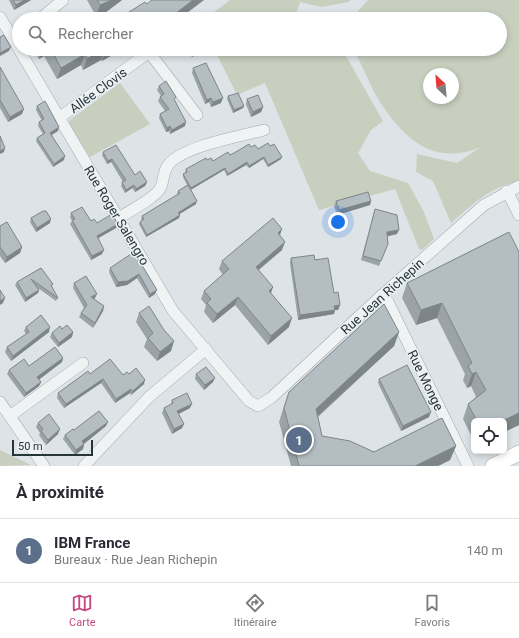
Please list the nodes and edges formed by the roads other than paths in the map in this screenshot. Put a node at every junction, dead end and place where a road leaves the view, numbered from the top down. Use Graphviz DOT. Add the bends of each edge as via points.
graph roads {
  1 [pos="63,0"];
  2 [pos="48,12"];
  3 [pos="0,17"];
  4 [pos="12,34"];
  5 [pos="25,56"];
  6 [pos="146,56"];
  7 [pos="156,56"];
  8 [pos="197,115"];
  9 [pos="59,118"];
  10 [pos="264,130"];
  11 [pos="519,186"];
  12 [pos="507,191"];
  13 [pos="519,215"];
  14 [pos="119,218"];
  15 [pos="381,296"];
  16 [pos="206,349"];
  17 [pos="83,363"];
  18 [pos="249,401"];
  19 [pos="0,402"];
  20 [pos="10,416"];
  21 [pos="519,453"];
  22 [pos="44,466"];
  23 [pos="84,466"];
  24 [pos="468,466"];
  25 [pos="493,466"];
  1 -- 2 [label="street"];
  3 -- 4 [label="street, Rue Roger Salengro"];
  5 -- 9 [label="street, Rue Roger Salengro"];
  6 -- 9 [label="street, Allée Clovis"];
  7 -- 8 [label="street"];
  9 -- 14 [label="street, Rue Roger Salengro"];
  10 -- 14 [label="street" via="203,145 169,163 160,188 154,195"];
  11 -- 12 [label="street, Rue Jean Richepin"];
  12 -- 13 [label="street"];
  12 -- 15 [label="street, Rue Jean Richepin" via="484,205"];
  14 -- 16 [label="street, Rue Roger Salengro" via="173,311"];
  15 -- 18 [label="street, Rue Jean Richepin" via="271,398 258,406"];
  15 -- 24 [label="street, Rue Monge" via="388,302"];
  16 -- 18 [label="street, Rue Roger Salengro"];
  16 -- 23 [label="street" via="149,397"];
  17 -- 20 [label="street"];
  19 -- 20 [label="street"];
  20 -- 22 [label="street"];
  21 -- 25 [label="main road"];
}
